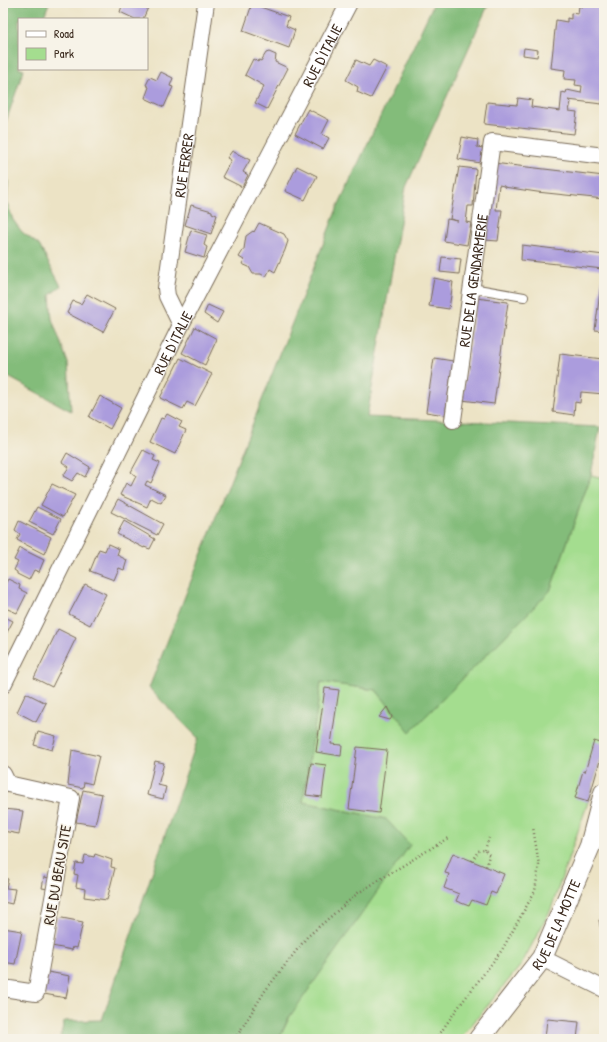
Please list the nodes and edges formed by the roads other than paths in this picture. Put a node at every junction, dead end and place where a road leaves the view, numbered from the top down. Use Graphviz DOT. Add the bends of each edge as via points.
graph roads {
  1 [pos="206,3"];
  2 [pos="349,3"];
  3 [pos="604,156"];
  4 [pos="472,288"];
  5 [pos="524,297"];
  6 [pos="181,326"];
  7 [pos="453,420"];
  8 [pos="3,685"];
  9 [pos="3,774"];
  10 [pos="604,793"];
  11 [pos="542,958"];
  12 [pos="3,988"];
  13 [pos="604,989"];
  14 [pos="479,1039"];
  1 -- 6 [label="street, RUE FERRER" via="166,288 167,296"];
  2 -- 6 [label="street, RUE D'ITALIE"];
  3 -- 4 [label="street, RUE DE LA GENDARMERIE" via="492,142"];
  4 -- 5 [label="lane"];
  4 -- 7 [label="street, RUE DE LA GENDARMERIE"];
  6 -- 8 [label="street, RUE D'ITALIE"];
  9 -- 12 [label="street, RUE DU BEAU SITE" via="8,784 71,798 36,993"];
  10 -- 11 [label="street, RUE DE LA MOTTE" via="590,846"];
  11 -- 13 [label="street"];
  11 -- 14 [label="street, RUE DE LA MOTTE"];
}
